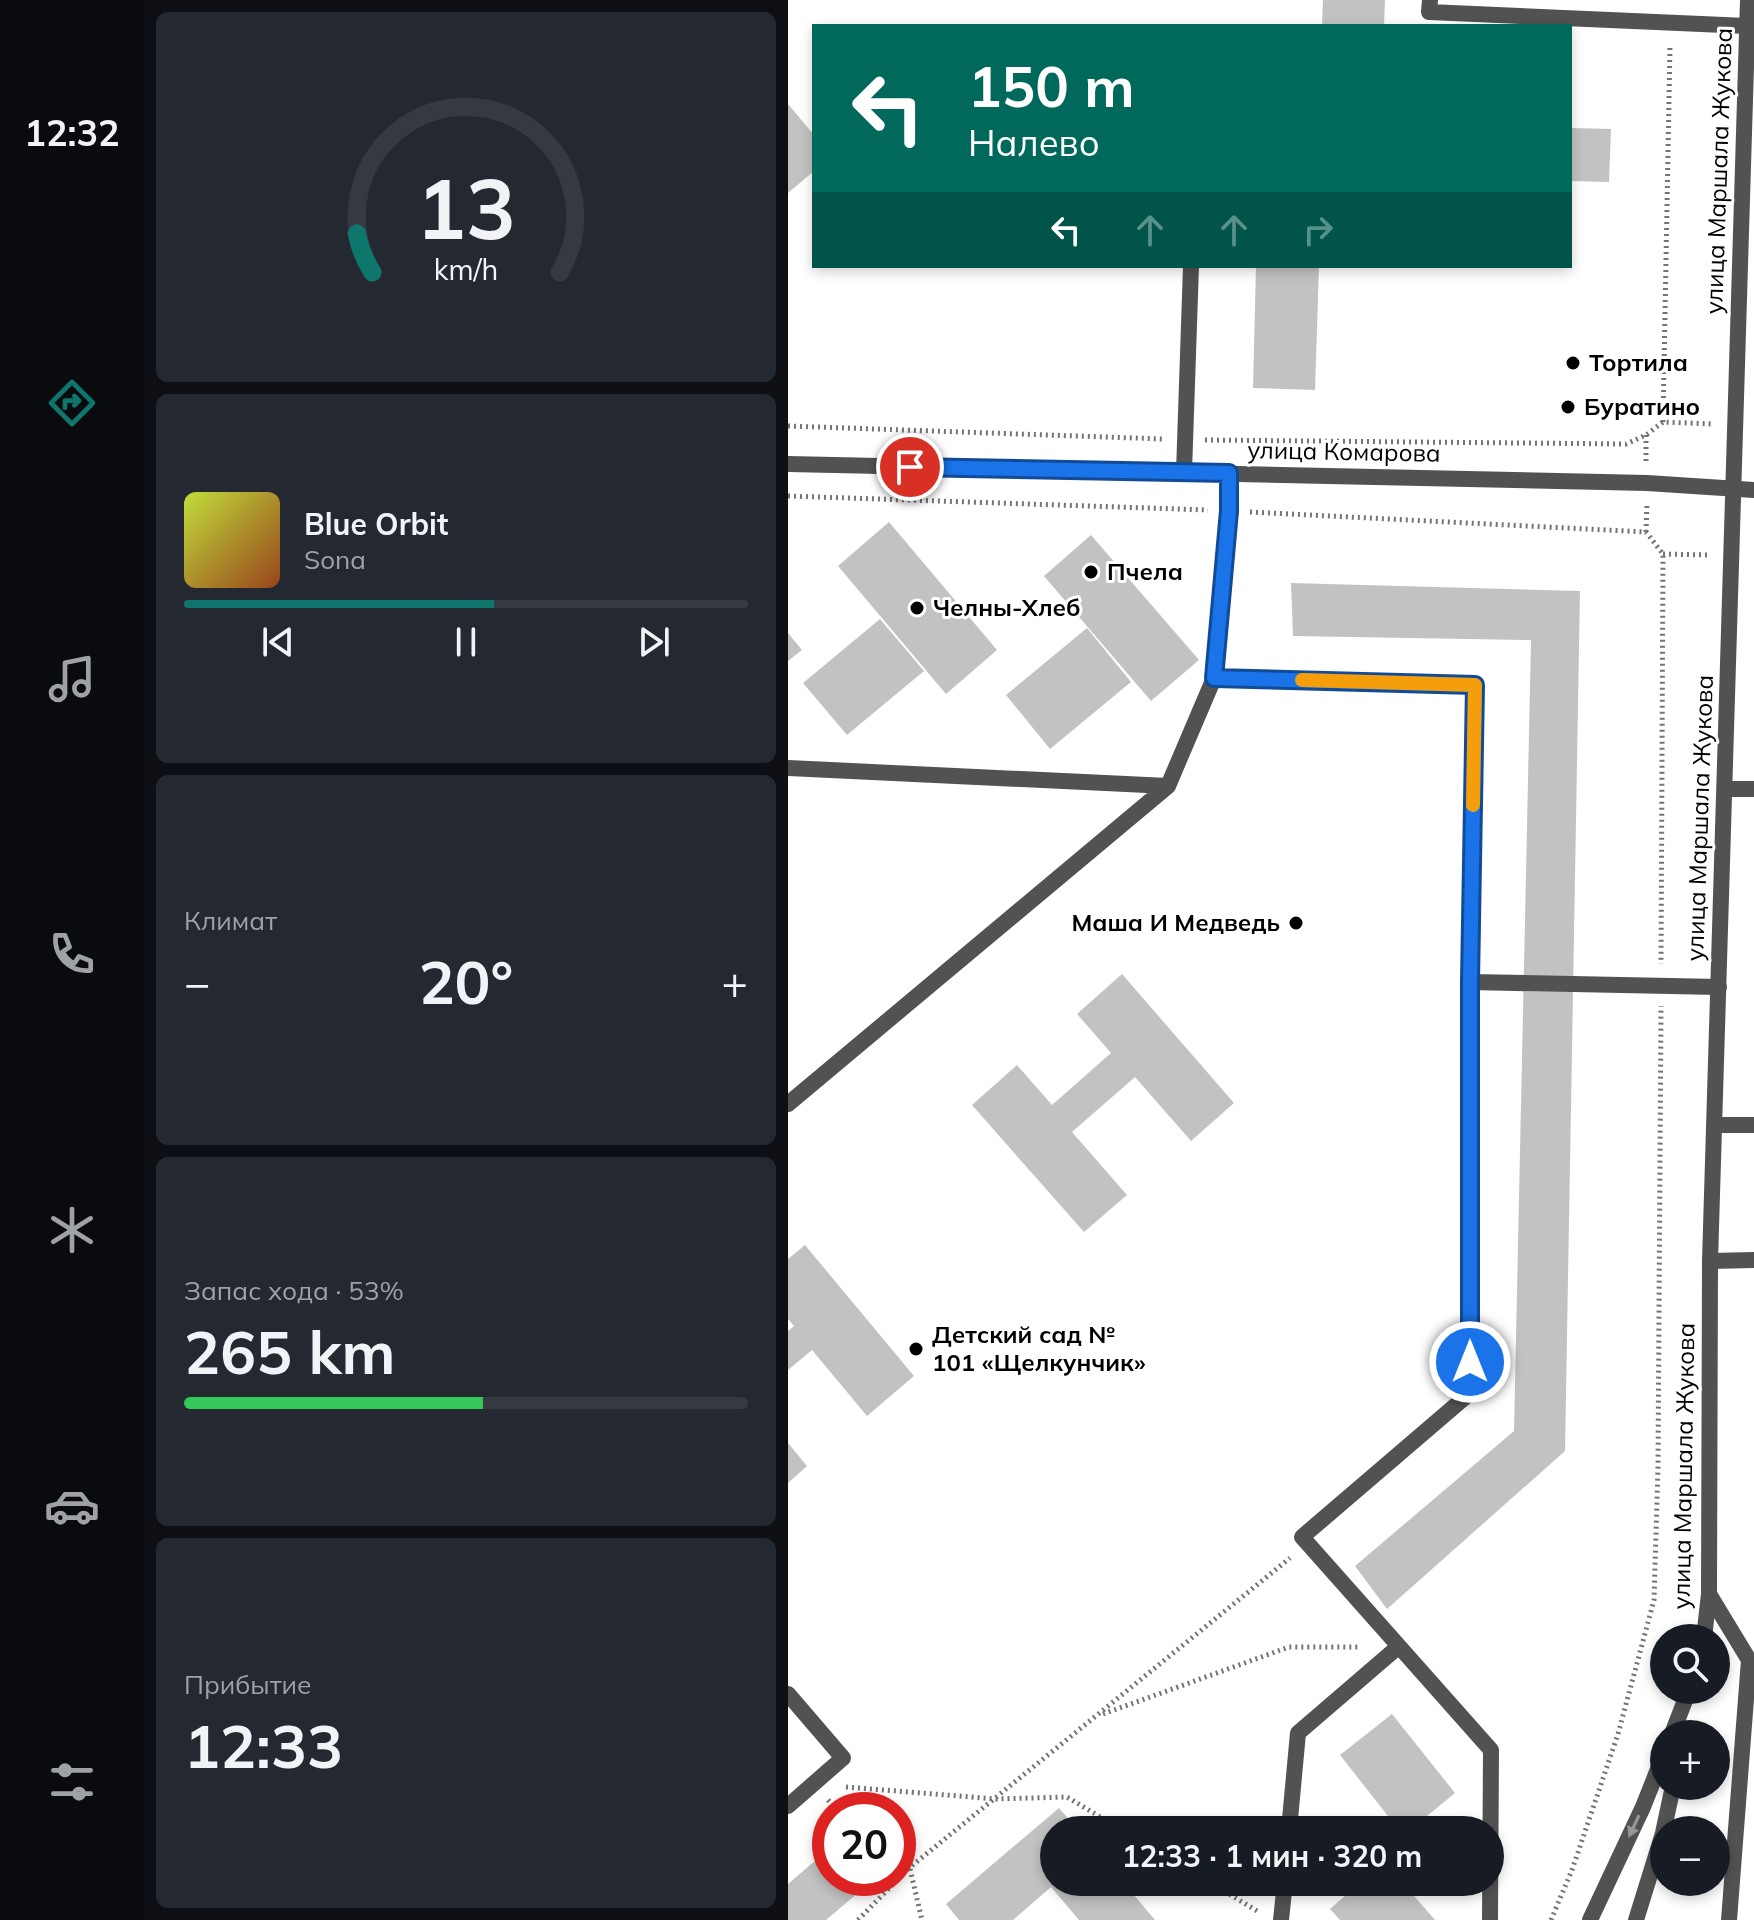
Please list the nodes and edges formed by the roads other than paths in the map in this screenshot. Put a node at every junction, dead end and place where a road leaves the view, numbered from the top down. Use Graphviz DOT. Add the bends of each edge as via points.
graph roads {
  1 [pos="1430,0"];
  2 [pos="1748,0"];
  3 [pos="1747,26"];
  4 [pos="1191,268"];
  5 [pos="788,464"];
  6 [pos="1184,472"];
  7 [pos="1229,473"];
  8 [pos="1734,488"];
  9 [pos="1754,490"];
  10 [pos="1214,678"];
  11 [pos="788,768"];
  12 [pos="1168,786"];
  13 [pos="1725,789"];
  14 [pos="1754,789"];
  15 [pos="1470,982"];
  16 [pos="1719,987"];
  17 [pos="788,1104"];
  18 [pos="1715,1125"];
  19 [pos="1754,1125"];
  20 [pos="1754,1260"];
  21 [pos="1710,1261"];
  22 [pos="1709,1594"];
  23 [pos="1706,1624"];
  24 [pos="1398,1647"];
  25 [pos="1752,1660"];
  26 [pos="788,1694"];
  27 [pos="1650,1789"];
  28 [pos="1670,1800"];
  29 [pos="788,1806"];
  30 [pos="1290,1816"];
  31 [pos="1284,1896"];
  32 [pos="1281,1920"];
  33 [pos="1490,1920"];
  34 [pos="1590,1920"];
  35 [pos="1636,1920"];
  36 [pos="1729,1920"];
  1 -- 3 [label="street" via="1429,12"];
  2 -- 3 [label="street, улица Маршала Жукова"];
  3 -- 8 [label="street, улица Маршала Жукова"];
  4 -- 6 [label="street"];
  5 -- 6 [label="street, улица Комарова"];
  6 -- 7 [label="street, улица Комарова"];
  7 -- 8 [label="street, улица Комарова"];
  7 -- 10 [label="street"];
  8 -- 9 [label="street, улица Комарова"];
  8 -- 13 [label="street, улица Маршала Жукова"];
  10 -- 12 [label="street"];
  10 -- 15 [label="street" via="1475,685"];
  11 -- 12 [label="street"];
  12 -- 17 [label="street"];
  13 -- 14 [label="street"];
  13 -- 16 [label="street, улица Маршала Жукова"];
  15 -- 16 [label="street"];
  15 -- 24 [label="street" via="1470,1393 1302,1537"];
  16 -- 18 [label="street, улица Маршала Жукова"];
  18 -- 19 [label="street"];
  18 -- 21 [label="street, улица Маршала Жукова"];
  20 -- 21 [label="street"];
  21 -- 22 [label="street, улица Маршала Жукова"];
  22 -- 23 [label="street, улица Маршала Жукова"];
  22 -- 25 [label="street"];
  24 -- 30 [label="street" via="1298,1733"];
  24 -- 33 [label="street" via="1491,1750"];
  25 -- 36 [label="street"];
  26 -- 29 [label="street" via="843,1758"];
  27 -- 34 [label="street, one-way"];
  28 -- 35 [label="street"];
  31 -- 32 [label="street"];
}
